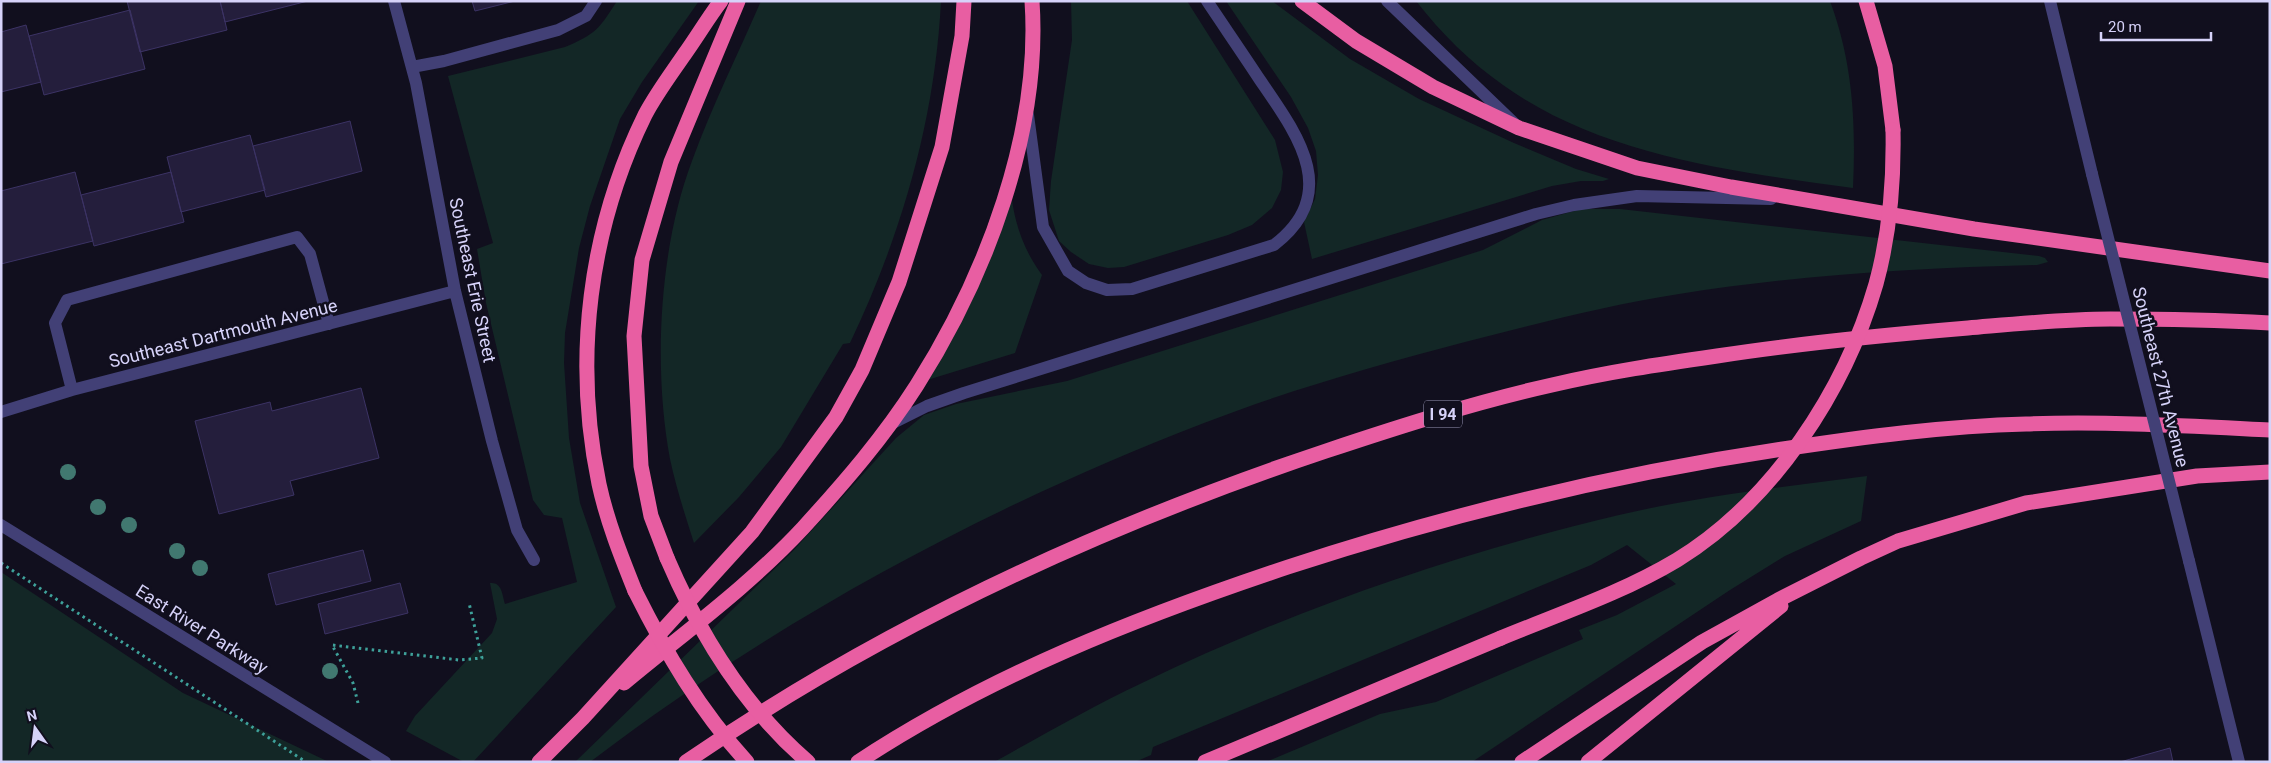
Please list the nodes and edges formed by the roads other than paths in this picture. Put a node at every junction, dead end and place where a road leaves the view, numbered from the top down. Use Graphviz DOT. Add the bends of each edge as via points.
graph roads {
  1 [pos="394,1"];
  2 [pos="596,1"];
  3 [pos="721,1"];
  4 [pos="738,1"];
  5 [pos="964,1"];
  6 [pos="1032,1"];
  7 [pos="1207,1"];
  8 [pos="1302,1"];
  9 [pos="1387,1"];
  10 [pos="1866,1"];
  11 [pos="2050,1"];
  12 [pos="412,67"];
  13 [pos="1027,105"];
  14 [pos="1519,128"];
  15 [pos="1798,199"];
  16 [pos="2270,271"];
  17 [pos="455,291"];
  18 [pos="2270,323"];
  19 [pos="329,324"];
  20 [pos="72,390"];
  21 [pos="1,412"];
  22 [pos="889,426"];
  23 [pos="2270,430"];
  24 [pos="2270,472"];
  25 [pos="1,525"];
  26 [pos="534,560"];
  27 [pos="1814,581"];
  28 [pos="582,718"];
  29 [pos="385,762"];
  30 [pos="539,762"];
  31 [pos="686,762"];
  32 [pos="747,762"];
  33 [pos="808,762"];
  34 [pos="858,762"];
  35 [pos="1205,762"];
  36 [pos="1522,762"];
  37 [pos="1588,762"];
  38 [pos="2239,762"];
  1 -- 12 [label="street, Southeast Erie Street"];
  2 -- 12 [label="street" via="586,16 558,30"];
  3 -- 32 [label="highway, bridge" via="646,113 629,151 596,258 586,363 589,420 599,484 616,543 635,591 686,684 712,722"];
  4 -- 33 [label="highway, bridge" via="670,162 642,260 634,336 641,466 651,516 691,611 749,701"];
  5 -- 28 [label="highway" via="962,36 940,154 899,282 862,370 836,417 752,532"];
  6 -- 13 [label="highway" via="1031,75"];
  7 -- 13 [label="street" via="1287,118 1299,139 1308,166 1309,190 1302,210 1291,232 1274,245 1132,288 1107,290 1086,283 1068,271 1043,227"];
  8 -- 14 [label="highway" via="1356,41 1432,87"];
  9 -- 14 [label="street"];
  10 -- 35 [label="highway, bridge" via="1885,66 1893,130 1891,207 1876,282 1866,317 1832,392 1806,433 1764,485 1710,537 1645,577"];
  11 -- 38 [label="street, Southeast 27th Avenue, bridge"];
  12 -- 17 [label="street, Southeast Erie Street"];
  13 -- 22 [label="highway" via="1010,181 976,275 917,385"];
  14 -- 15 [label="highway" via="1637,168"];
  15 -- 16 [label="highway" via="1974,229"];
  15 -- 22 [label="street" via="1637,196 1536,214 964,393 927,406"];
  17 -- 19 [label="street, Southeast Dartmouth Avenue"];
  17 -- 26 [label="street, Southeast Erie Street" via="517,530"];
  18 -- 31 [label="highway, I 94" via="2074,320 1846,338 1611,372 1489,400 1273,469 1116,529 1053,557 903,632 732,730"];
  19 -- 20 [label="street, Southeast Dartmouth Avenue"];
  19 -- 20 [label="street" via="310,254 297,237 67,300 55,323"];
  20 -- 21 [label="street, Southeast Dartmouth Avenue"];
  22 -- 28 [label="highway" via="802,529 759,570"];
  23 -- 34 [label="highway" via="2097,423 1959,428 1761,452 1576,486 1426,524 1213,591 1090,639 980,692"];
  24 -- 27 [label="highway" via="2197,476 2026,503 1898,542"];
  25 -- 29 [label="street, East River Parkway"];
  27 -- 36 [label="highway" via="1695,647"];
  27 -- 37 [label="highway"];
  28 -- 30 [label="highway"];
}
